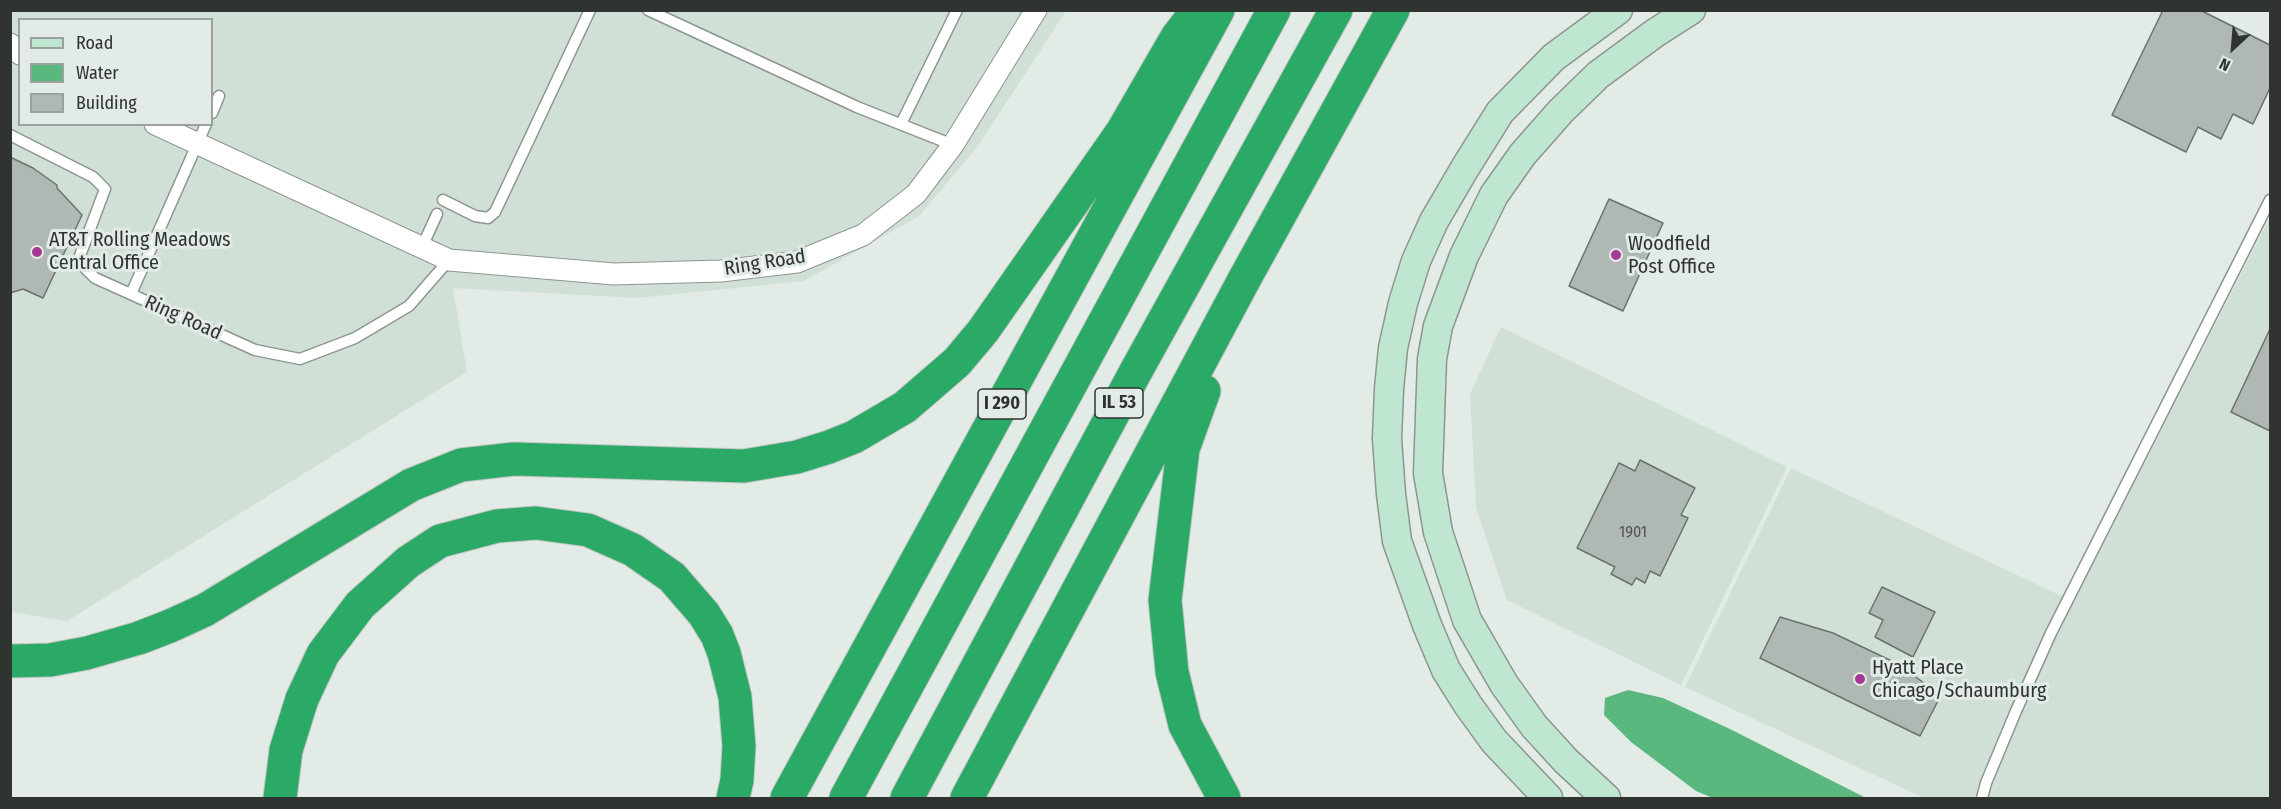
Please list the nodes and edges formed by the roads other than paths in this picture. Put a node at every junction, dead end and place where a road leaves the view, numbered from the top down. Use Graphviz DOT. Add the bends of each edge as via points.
graph roads {
  1 [pos="590,10"];
  2 [pos="648,10"];
  3 [pos="957,10"];
  4 [pos="1036,10"];
  5 [pos="1198,10"];
  6 [pos="1218,10"];
  7 [pos="1274,10"];
  8 [pos="1336,10"];
  9 [pos="1393,10"];
  10 [pos="1618,10"];
  11 [pos="1691,10"];
  12 [pos="219,96"];
  13 [pos="213,111"];
  14 [pos="901,124"];
  15 [pos="159,126"];
  16 [pos="205,126"];
  17 [pos="10,135"];
  18 [pos="197,144"];
  19 [pos="953,145"];
  20 [pos="443,200"];
  21 [pos="2271,200"];
  22 [pos="437,214"];
  23 [pos="422,247"];
  24 [pos="449,260"];
  25 [pos="1245,278"];
  26 [pos="131,294"];
  27 [pos="10,662"];
  28 [pos="280,798"];
  29 [pos="733,798"];
  30 [pos="787,798"];
  31 [pos="846,798"];
  32 [pos="907,798"];
  33 [pos="967,798"];
  34 [pos="1224,798"];
  35 [pos="1548,798"];
  36 [pos="1606,798"];
  37 [pos="1982,798"];
  1 -- 20 [label="lane" via="495,212 488,218 475,216"];
  2 -- 14 [label="lane"];
  3 -- 14 [label="lane"];
  4 -- 19 [label="street, Ring Road"];
  5 -- 27 [label="highway" via="1177,37 1122,132 983,331 957,362 905,407 854,436 797,457 744,466 514,459 461,465 411,485 205,610 170,626 87,653"];
  6 -- 30 [label="highway, I 290"];
  7 -- 31 [label="highway, IL 53"];
  8 -- 32 [label="highway, IL 53" via="1130,381"];
  9 -- 25 [label="highway"];
  10 -- 35 [label="street" via="1554,57 1500,112 1465,168 1416,261 1403,303 1389,389 1387,439 1397,541 1427,625 1446,670 1468,705 1494,741"];
  11 -- 36 [label="street" via="1598,75 1523,154 1494,195 1464,256 1438,326 1432,359 1428,473 1438,532 1467,620 1534,726"];
  12 -- 13 [label="lane"];
  14 -- 19 [label="lane"];
  15 -- 18 [label="street, Ring Road"];
  16 -- 18 [label="lane"];
  17 -- 26 [label="lane, Ring Road" via="93,177 105,189 78,261 95,278"];
  18 -- 23 [label="street, Ring Road"];
  18 -- 26 [label="lane"];
  19 -- 24 [label="street, Ring Road" via="916,194 864,235 796,262 722,271 614,274"];
  21 -- 37 [label="lane" via="2051,633"];
  22 -- 23 [label="lane"];
  23 -- 24 [label="street, Ring Road"];
  24 -- 26 [label="lane, Ring Road" via="409,306 355,338 300,359 255,350"];
  25 -- 33 [label="highway"];
  25 -- 34 [label="highway" via="1183,449 1165,600 1172,672 1185,726"];
  28 -- 29 [label="highway" via="286,750 302,699 323,654 360,605 408,562 440,541 497,526 536,523 588,530 633,550 672,577 704,614 724,653 735,697 739,746"];
}
